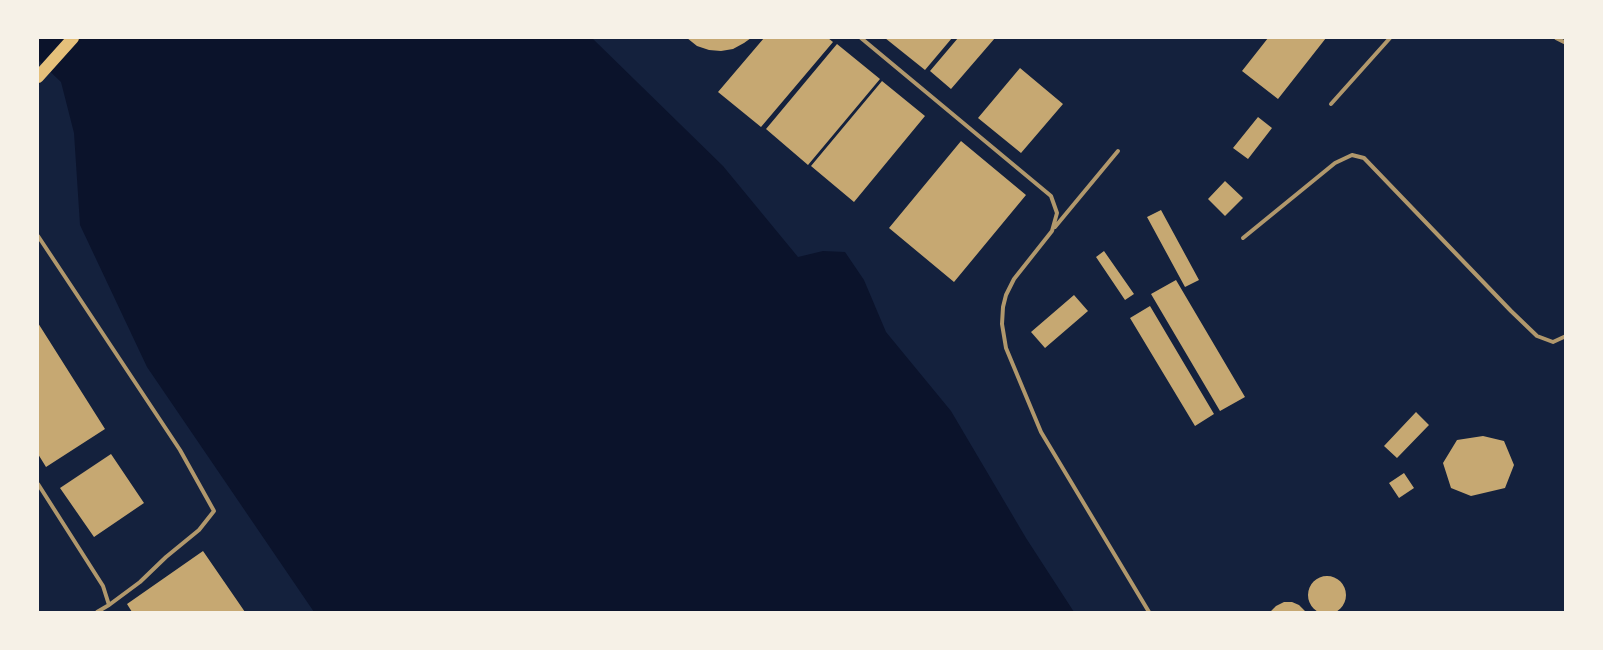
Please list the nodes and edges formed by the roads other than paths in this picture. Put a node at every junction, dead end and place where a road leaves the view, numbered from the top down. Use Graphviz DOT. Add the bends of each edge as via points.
graph roads {
  1 [pos="73,38"];
  2 [pos="861,38"];
  3 [pos="1390,38"];
  4 [pos="1556,38"];
  5 [pos="1566,43"];
  6 [pos="40,74"];
  7 [pos="1331,104"];
  8 [pos="1118,151"];
  9 [pos="1052,231"];
  10 [pos="38,236"];
  11 [pos="1242,238"];
  12 [pos="1566,336"];
  13 [pos="38,484"];
  14 [pos="108,605"];
  15 [pos="97,612"];
  16 [pos="1149,612"];
  1 -- 6 [label="main road"];
  2 -- 9 [label="lane" via="1051,196 1056,213"];
  3 -- 7 [label="lane"];
  4 -- 5 [label="lane"];
  8 -- 9 [label="lane"];
  9 -- 16 [label="lane" via="1014,279 1006,295 1002,324 1006,348 1041,432"];
  10 -- 14 [label="lane" via="180,450 214,511 199,530 140,582"];
  11 -- 12 [label="lane" via="1335,164 1352,155 1364,158 1537,336 1553,342"];
  13 -- 14 [label="lane" via="103,586"];
  14 -- 15 [label="lane"];
}
